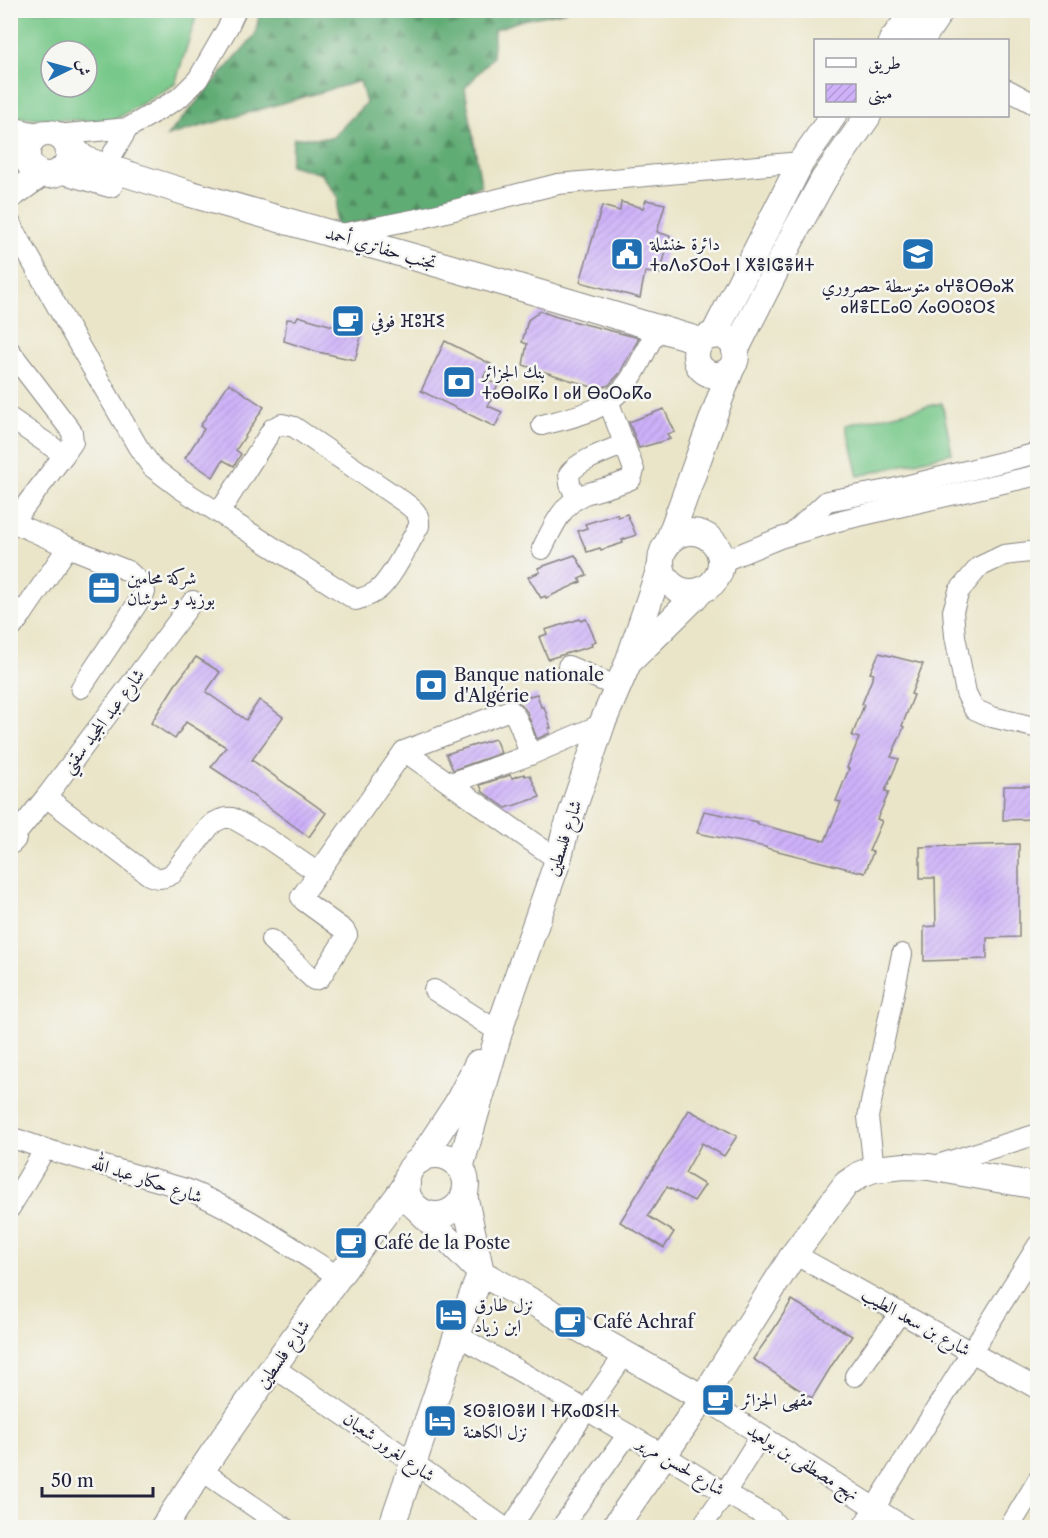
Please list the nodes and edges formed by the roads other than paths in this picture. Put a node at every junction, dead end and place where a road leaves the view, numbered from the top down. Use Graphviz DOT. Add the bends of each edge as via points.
graph roads {
  1 [pos="236,10"];
  2 [pos="916,10"];
  3 [pos="941,10"];
  4 [pos="893,39"];
  5 [pos="922,39"];
  6 [pos="1009,91"];
  7 [pos="1038,106"];
  8 [pos="832,117"];
  9 [pos="867,117"];
  10 [pos="128,128"];
  11 [pos="10,130"];
  12 [pos="41,154"];
  13 [pos="801,162"];
  14 [pos="105,167"];
  15 [pos="10,180"];
  16 [pos="10,196"];
  17 [pos="10,222"];
  18 [pos="336,235"];
  19 [pos="653,337"];
  20 [pos="10,351"];
  21 [pos="715,355"];
  22 [pos="609,403"];
  23 [pos="10,418"];
  24 [pos="542,425"];
  25 [pos="624,444"];
  26 [pos="1038,453"];
  27 [pos="64,455"];
  28 [pos="1038,475"];
  29 [pos="688,490"];
  30 [pos="577,499"];
  31 [pos="219,513"];
  32 [pos="12,521"];
  33 [pos="792,534"];
  34 [pos="68,547"];
  35 [pos="542,549"];
  36 [pos="1038,551"];
  37 [pos="717,552"];
  38 [pos="664,555"];
  39 [pos="702,590"];
  40 [pos="193,601"];
  41 [pos="17,609"];
  42 [pos="10,630"];
  43 [pos="628,663"];
  44 [pos="568,666"];
  45 [pos="618,687"];
  46 [pos="81,688"];
  47 [pos="602,724"];
  48 [pos="1038,728"];
  49 [pos="404,751"];
  50 [pos="530,754"];
  51 [pos="451,783"];
  52 [pos="46,797"];
  53 [pos="11,839"];
  54 [pos="558,860"];
  55 [pos="318,873"];
  56 [pos="271,940"];
  57 [pos="902,954"];
  58 [pos="434,990"];
  59 [pos="500,1026"];
  60 [pos="1038,1134"];
  61 [pos="10,1137"];
  62 [pos="45,1149"];
  63 [pos="420,1160"];
  64 [pos="929,1167"];
  65 [pos="460,1168"];
  66 [pos="874,1169"];
  67 [pos="406,1184"];
  68 [pos="1038,1186"];
  69 [pos="465,1195"];
  70 [pos="10,1208"];
  71 [pos="418,1209"];
  72 [pos="1038,1245"];
  73 [pos="794,1254"];
  74 [pos="481,1273"];
  75 [pos="338,1276"];
  76 [pos="900,1312"];
  77 [pos="457,1335"];
  78 [pos="971,1352"];
  79 [pos="625,1354"];
  80 [pos="273,1367"];
  81 [pos="855,1376"];
  82 [pos="1038,1389"];
  83 [pos="703,1398"];
  84 [pos="586,1410"];
  85 [pos="628,1434"];
  86 [pos="761,1435"];
  87 [pos="664,1455"];
  88 [pos="414,1463"];
  89 [pos="201,1470"];
  90 [pos="1038,1480"];
  91 [pos="725,1493"];
  92 [pos="875,1507"];
  93 [pos="394,1526"];
  94 [pos="163,1527"];
  95 [pos="285,1527"];
  96 [pos="505,1527"];
  97 [pos="511,1527"];
  98 [pos="561,1527"];
  99 [pos="614,1527"];
  100 [pos="701,1527"];
  101 [pos="779,1527"];
  102 [pos="862,1527"];
  103 [pos="906,1527"];
  104 [pos="1009,1527"];
  1 -- 10 [label="street" via="198,79 179,98"];
  2 -- 4 [label="main road"];
  3 -- 5 [label="main road"];
  6 -- 7 [label="street"];
  8 -- 13 [label="main road"];
  9 -- 21 [label="main road" via="824,179 796,230"];
  10 -- 12 [label="street"];
  10 -- 14 [label="street"];
  11 -- 12 [label="main road"];
  12 -- 14 [label="main road, تجنب حفاتري أحمد" via="84,159"];
  12 -- 15 [label="main road"];
  12 -- 16 [label="main road"];
  12 -- 19 [label="main road, تجنب حفاتري أحمد" via="404,269"];
  13 -- 18 [label="street" via="558,184"];
  13 -- 21 [label="main road"];
  14 -- 18 [label="main road, تجنب حفاتري أحمد"];
  17 -- 31 [label="street" via="152,467"];
  18 -- 21 [label="main road, تجنب حفاتري أحمد" via="506,283"];
  19 -- 21 [label="main road, تجنب حفاتري أحمد"];
  19 -- 22 [label="street" via="627,385"];
  20 -- 27 [label="street" via="72,432 73,442"];
  21 -- 29 [label="main road, شارع فلسطين" via="709,428"];
  22 -- 24 [label="street"];
  22 -- 25 [label="street"];
  23 -- 27 [label="street"];
  25 -- 30 [label="street" via="572,470 570,484"];
  25 -- 30 [label="street" via="634,470 631,479"];
  26 -- 33 [label="street" via="827,501"];
  27 -- 32 [label="street"];
  28 -- 33 [label="street"];
  29 -- 37 [label="main road"];
  29 -- 38 [label="main road, شارع فلسطين"];
  30 -- 35 [label="street" via="557,519"];
  31 -- 31 [label="street" via="356,600 368,597 385,584 419,526 416,512 404,502 294,427 282,424 273,428"];
  32 -- 34 [label="street"];
  33 -- 37 [label="street"];
  34 -- 41 [label="street"];
  34 -- 46 [label="street" via="128,571 145,592"];
  36 -- 48 [label="street" via="1004,555 979,567 959,591 953,611 966,693 974,709"];
  37 -- 38 [label="main road" via="705,536 689,532 673,538"];
  37 -- 39 [label="main road" via="720,571 710,586"];
  38 -- 39 [label="main road" via="663,574 668,582 684,592"];
  38 -- 43 [label="main road, شارع فلسطين"];
  39 -- 43 [label="main road"];
  40 -- 52 [label="street, شارع عبد المجيد سقني"];
  41 -- 42 [label="street"];
  43 -- 45 [label="main road, شارع فلسطين"];
  44 -- 45 [label="street"];
  45 -- 47 [label="main road, شارع فلسطين"];
  47 -- 50 [label="street"];
  47 -- 54 [label="main road, شارع فلسطين"];
  49 -- 50 [label="street" via="510,710"];
  49 -- 51 [label="street"];
  49 -- 55 [label="street"];
  50 -- 51 [label="street"];
  51 -- 54 [label="street"];
  52 -- 53 [label="street, شارع عبد المجيد سقني"];
  52 -- 55 [label="street" via="155,878 172,874 210,826 225,817 267,838"];
  54 -- 59 [label="main road, شارع فلسطين"];
  55 -- 56 [label="street" via="301,897 347,935 320,978 314,980"];
  57 -- 66 [label="street" via="868,1117"];
  58 -- 59 [label="street"];
  59 -- 63 [label="main road, شارع فلسطين"];
  59 -- 65 [label="main road, شارع فلسطين"];
  60 -- 64 [label="street"];
  61 -- 62 [label="street, شارع حكار عبد الله"];
  62 -- 70 [label="street"];
  62 -- 75 [label="street, شارع حكار عبد الله" via="204,1196"];
  63 -- 65 [label="main road" via="437,1155 454,1161"];
  63 -- 67 [label="main road"];
  64 -- 66 [label="main road"];
  64 -- 68 [label="main road"];
  65 -- 69 [label="main road" via="465,1176"];
  66 -- 73 [label="main road" via="846,1184"];
  67 -- 71 [label="main road" via="411,1202"];
  67 -- 75 [label="main road, شارع فلسطين"];
  69 -- 71 [label="main road" via="445,1214"];
  69 -- 74 [label="main road"];
  71 -- 74 [label="main road, نهج مصطفى بن بولعيد"];
  72 -- 78 [label="street"];
  73 -- 76 [label="street, شارع بن سعد الطيب"];
  73 -- 83 [label="main road"];
  74 -- 77 [label="main road"];
  74 -- 79 [label="main road, نهج مصطفى بن بولعيد"];
  75 -- 80 [label="main road, شارع فلسطين"];
  76 -- 78 [label="street, شارع بن سعد الطيب"];
  76 -- 81 [label="street"];
  77 -- 84 [label="street, شارع لحسن مرير"];
  77 -- 88 [label="main road"];
  78 -- 82 [label="street, شارع بن سعد الطيب"];
  78 -- 92 [label="street"];
  79 -- 83 [label="main road, نهج مصطفى بن بولعيد"];
  79 -- 84 [label="street"];
  80 -- 88 [label="street, شارع لغرور شعبان"];
  80 -- 89 [label="main road, شارع فلسطين"];
  83 -- 86 [label="street, نهج مصطفى بن بولعيد"];
  83 -- 87 [label="main road"];
  84 -- 85 [label="street, شارع لحسن مرير"];
  84 -- 97 [label="street"];
  85 -- 87 [label="street, شارع لحسن مرير"];
  85 -- 98 [label="street"];
  86 -- 91 [label="street"];
  86 -- 92 [label="street, نهج مصطفى بن بولعيد"];
  87 -- 91 [label="street, شارع لحسن مرير"];
  87 -- 99 [label="main road"];
  88 -- 93 [label="main road"];
  88 -- 96 [label="street, شارع لغرور شعبان"];
  89 -- 94 [label="main road, شارع فلسطين"];
  89 -- 95 [label="street"];
  90 -- 104 [label="street"];
  91 -- 100 [label="street"];
  91 -- 101 [label="street, شارع لحسن مرير"];
  92 -- 102 [label="street"];
  92 -- 103 [label="street, نهج مصطفى بن بولعيد"];
}
